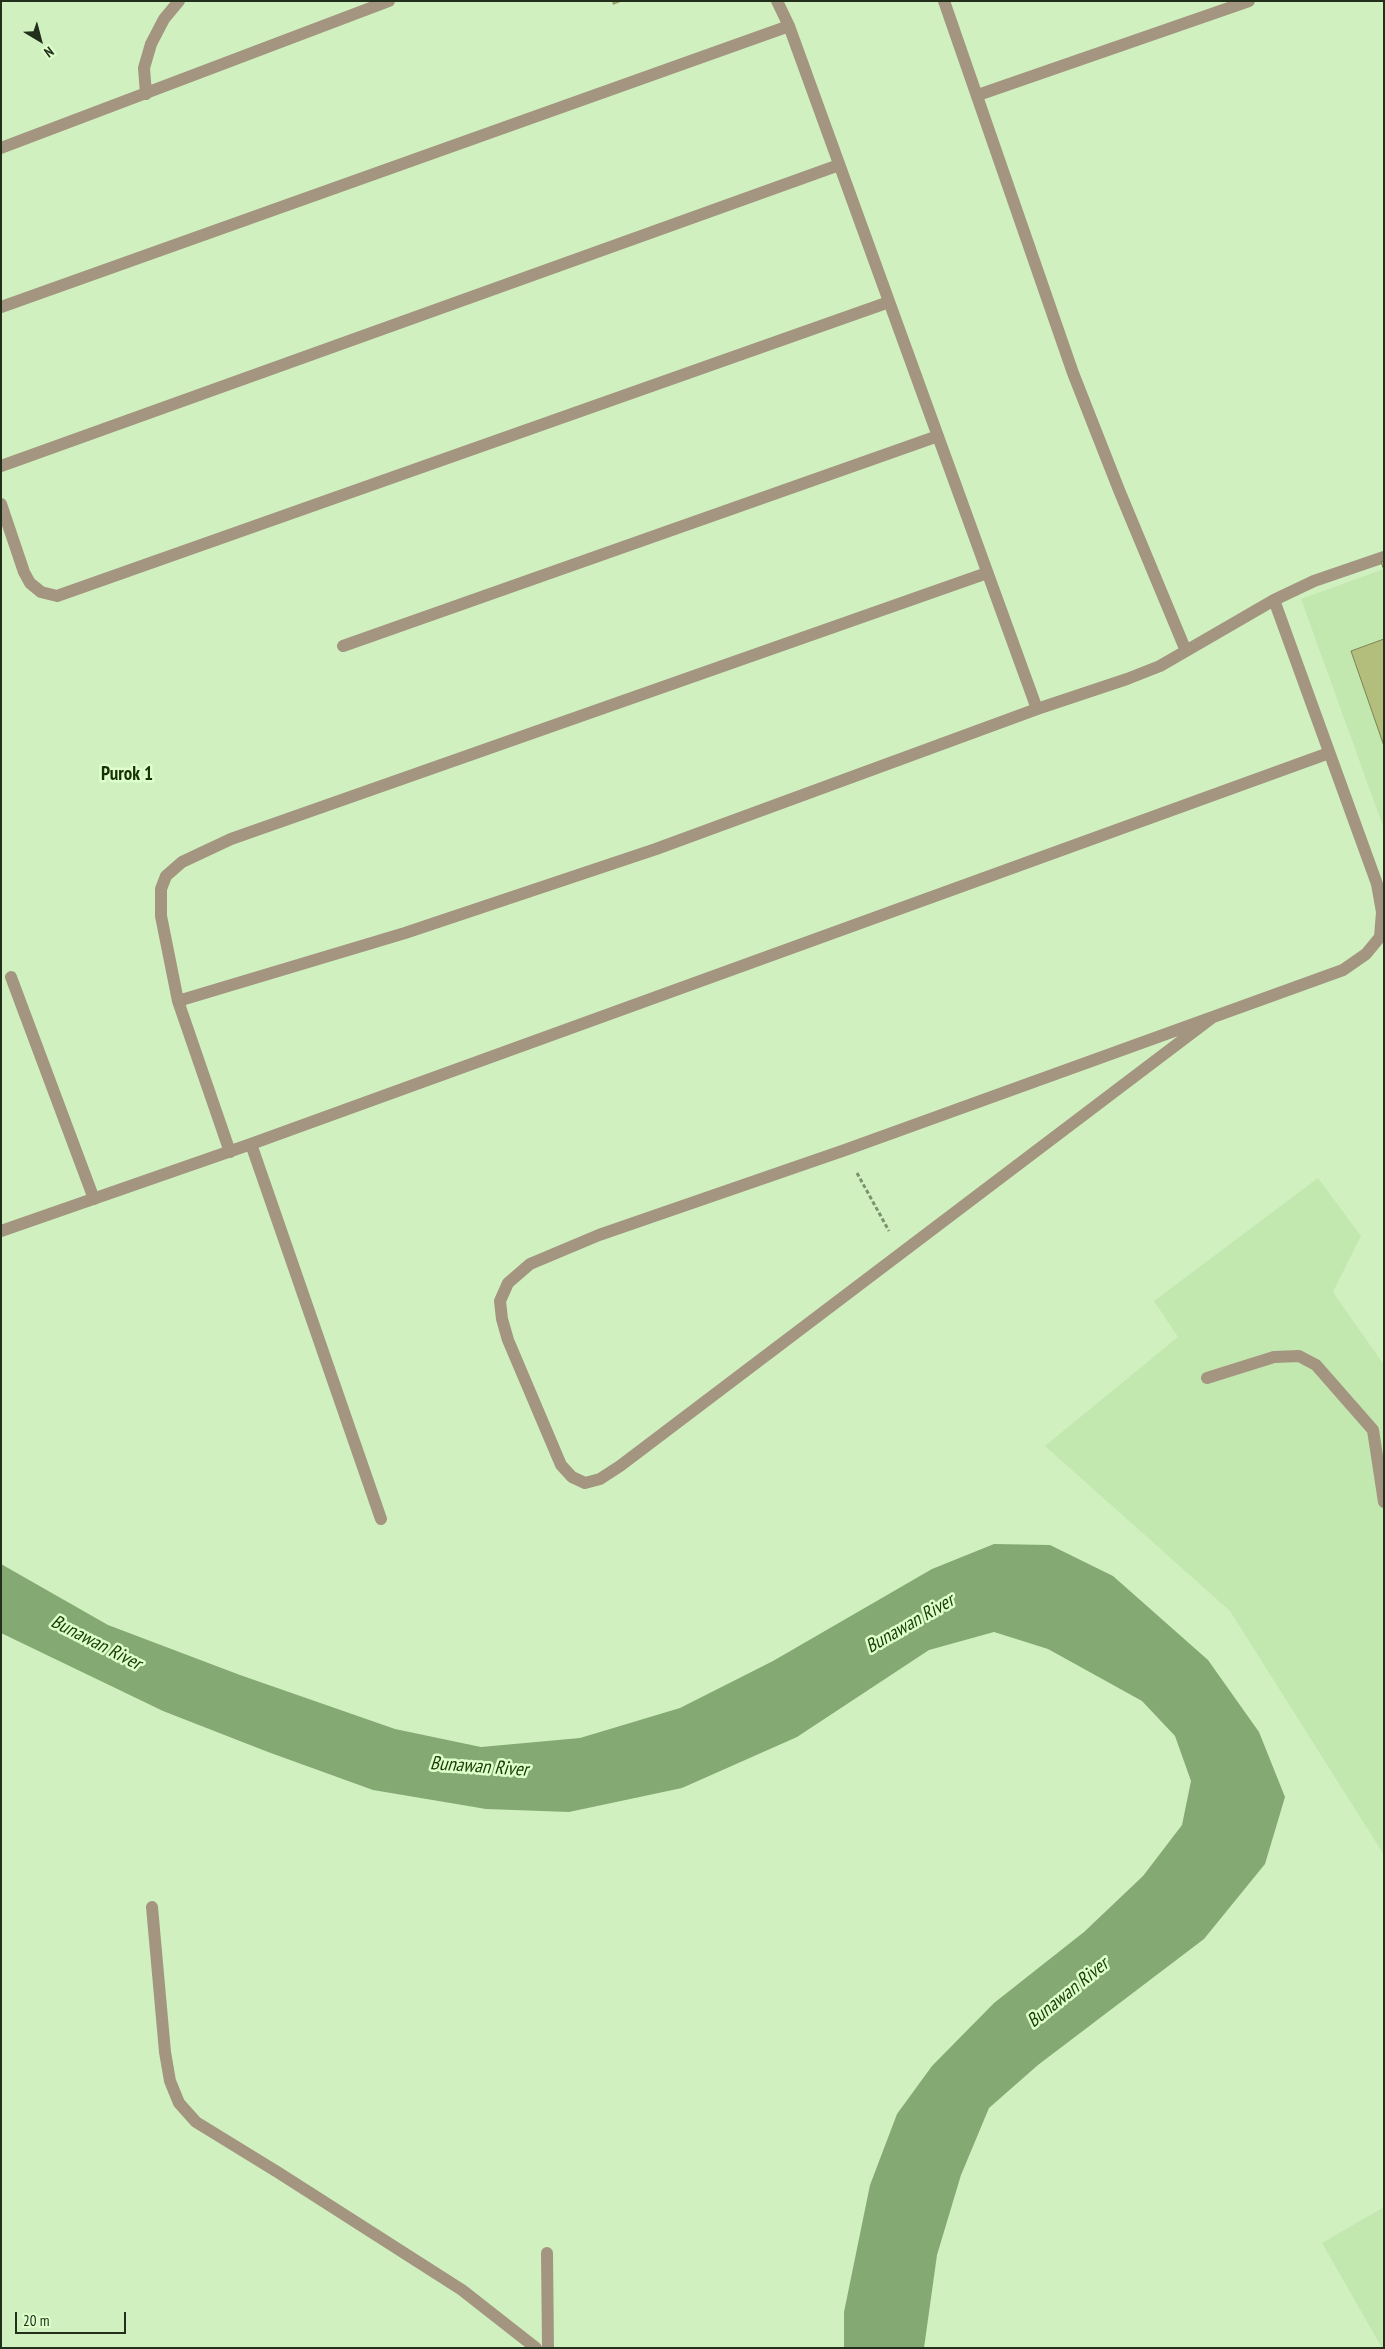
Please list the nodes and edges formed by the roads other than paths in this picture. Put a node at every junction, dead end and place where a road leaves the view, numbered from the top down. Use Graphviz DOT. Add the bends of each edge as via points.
graph roads {
  1 [pos="179,1"];
  2 [pos="389,1"];
  3 [pos="777,1"];
  4 [pos="944,1"];
  5 [pos="1249,1"];
  6 [pos="789,26"];
  7 [pos="146,94"];
  8 [pos="978,95"];
  9 [pos="1,148"];
  10 [pos="839,165"];
  11 [pos="889,302"];
  12 [pos="1,307"];
  13 [pos="938,436"];
  14 [pos="1,466"];
  15 [pos="1,504"];
  16 [pos="1384,556"];
  17 [pos="988,573"];
  18 [pos="1274,600"];
  19 [pos="343,646"];
  20 [pos="1186,651"];
  21 [pos="1037,708"];
  22 [pos="1328,753"];
  23 [pos="11,977"];
  24 [pos="178,1000"];
  25 [pos="1214,1017"];
  26 [pos="251,1144"];
  27 [pos="230,1152"];
  28 [pos="94,1199"];
  29 [pos="1,1231"];
  30 [pos="1206,1378"];
  31 [pos="1378,1431"];
  32 [pos="1384,1502"];
  33 [pos="381,1519"];
  34 [pos="152,1907"];
  35 [pos="547,2253"];
  36 [pos="536,2348"];
  37 [pos="548,2348"];
  1 -- 7 [label="street" via="164,19 151,44 144,68"];
  2 -- 7 [label="street"];
  3 -- 6 [label="street"];
  4 -- 8 [label="street"];
  5 -- 8 [label="street"];
  6 -- 10 [label="street"];
  6 -- 12 [label="street"];
  7 -- 9 [label="street"];
  8 -- 20 [label="street" via="1073,373"];
  10 -- 11 [label="street"];
  10 -- 14 [label="street"];
  11 -- 13 [label="street"];
  11 -- 15 [label="street" via="57,596 41,592 30,583"];
  13 -- 17 [label="street"];
  13 -- 19 [label="street"];
  16 -- 18 [label="street" via="1314,581"];
  17 -- 21 [label="street"];
  17 -- 24 [label="street" via="231,839 182,862 166,876 161,889 160,916"];
  18 -- 20 [label="street"];
  18 -- 22 [label="street"];
  20 -- 21 [label="street" via="1144,672"];
  21 -- 24 [label="street" via="656,849 405,933"];
  22 -- 25 [label="street" via="1377,884 1382,912 1380,937 1366,954 1343,970"];
  22 -- 26 [label="street"];
  23 -- 28 [label="street"];
  24 -- 27 [label="street"];
  25 -- 25 [label="street" via="600,1479 585,1483 572,1477 562,1465 502,1319 500,1301 508,1283 530,1264 558,1250"];
  26 -- 27 [label="street"];
  26 -- 33 [label="street"];
  27 -- 28 [label="street"];
  28 -- 29 [label="street"];
  30 -- 31 [label="street" via="1274,1356 1299,1356 1316,1365"];
  31 -- 32 [label="street"];
  34 -- 36 [label="street" via="166,2052 170,2081 179,2103 196,2122 462,2290"];
  35 -- 37 [label="street"];
}
